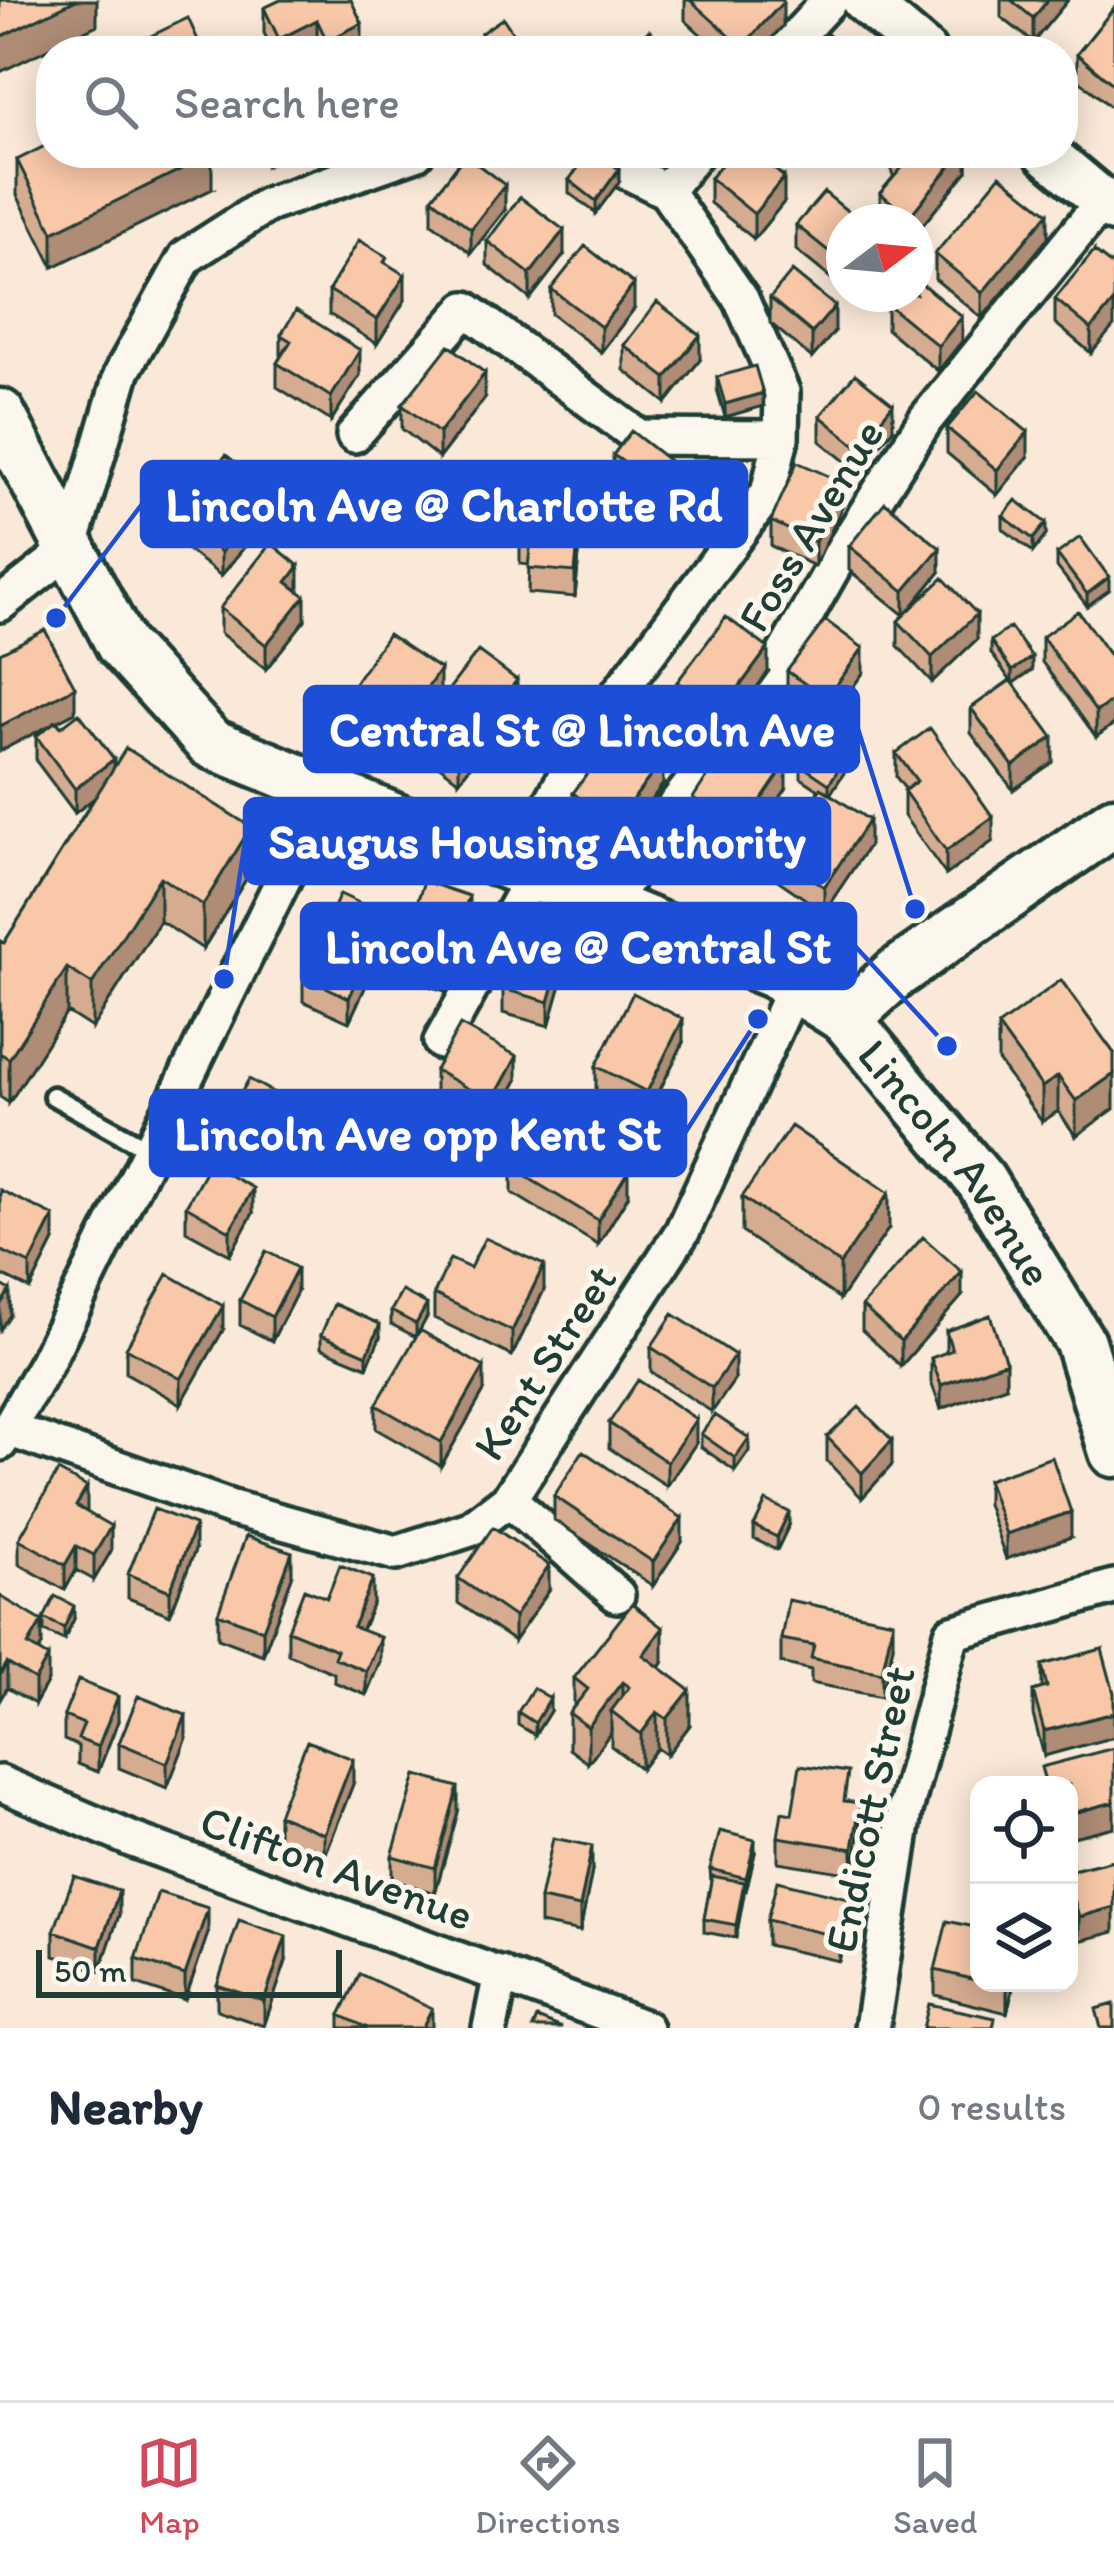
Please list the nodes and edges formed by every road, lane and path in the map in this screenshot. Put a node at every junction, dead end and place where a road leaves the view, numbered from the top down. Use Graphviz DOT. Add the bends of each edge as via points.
graph roads {
  1 [pos="830,0"];
  2 [pos="863,0"];
  3 [pos="797,36"];
  4 [pos="906,36"];
  5 [pos="373,168"];
  6 [pos="620,168"];
  7 [pos="684,168"];
  8 [pos="1064,168"];
  9 [pos="666,191"];
  10 [pos="1108,205"];
  11 [pos="0,414"];
  12 [pos="354,435"];
  13 [pos="781,438"];
  14 [pos="70,549"];
  15 [pos="0,604"];
  16 [pos="326,792"];
  17 [pos="1114,822"];
  18 [pos="524,873"];
  19 [pos="609,907"];
  20 [pos="794,988"];
  21 [pos="846,1019"];
  22 [pos="440,1042"];
  23 [pos="53,1096"];
  24 [pos="148,1148"];
  25 [pos="4,1436"];
  26 [pos="1114,1452"];
  27 [pos="509,1499"];
  28 [pos="1114,1587"];
  29 [pos="617,1595"];
  30 [pos="7,1794"];
  31 [pos="501,1974"];
  32 [pos="490,2028"];
  33 [pos="645,2028"];
  34 [pos="872,2028"];
  1 -- 3 [label="street"];
  2 -- 4 [label="street"];
  5 -- 14 [label="street" via="267,205 186,257 122,372"];
  6 -- 9 [label="street"];
  7 -- 9 [label="street"];
  8 -- 10 [label="street"];
  9 -- 13 [label="street" via="742,299 782,392"];
  10 -- 19 [label="street, Foss Avenue" via="926,419 761,695"];
  11 -- 14 [label="main road, Lincoln Avenue"];
  12 -- 13 [label="street" via="466,309 639,437"];
  13 -- 18 [label="street" via="768,493 586,737"];
  14 -- 15 [label="street"];
  14 -- 16 [label="main road, Lincoln Avenue" via="122,645 210,743"];
  16 -- 18 [label="main road, Lincoln Avenue"];
  16 -- 24 [label="street"];
  17 -- 21 [label="main road" via="895,974"];
  18 -- 19 [label="main road, Lincoln Avenue"];
  18 -- 22 [label="street"];
  19 -- 20 [label="main road, Lincoln Avenue"];
  20 -- 21 [label="main road, Lincoln Avenue"];
  20 -- 27 [label="street, Kent Street" via="682,1232"];
  21 -- 26 [label="main road, Lincoln Avenue" via="981,1181 1079,1342"];
  23 -- 24 [label="lane"];
  24 -- 25 [label="street"];
  25 -- 27 [label="street, Kent Street" via="396,1552 470,1528"];
  27 -- 29 [label="street"];
  28 -- 34 [label="street, Endicott Street" via="952,1633 904,1811"];
  30 -- 31 [label="street, Clifton Avenue"];
  31 -- 32 [label="street"];
  31 -- 33 [label="street, Clifton Avenue"];
}
